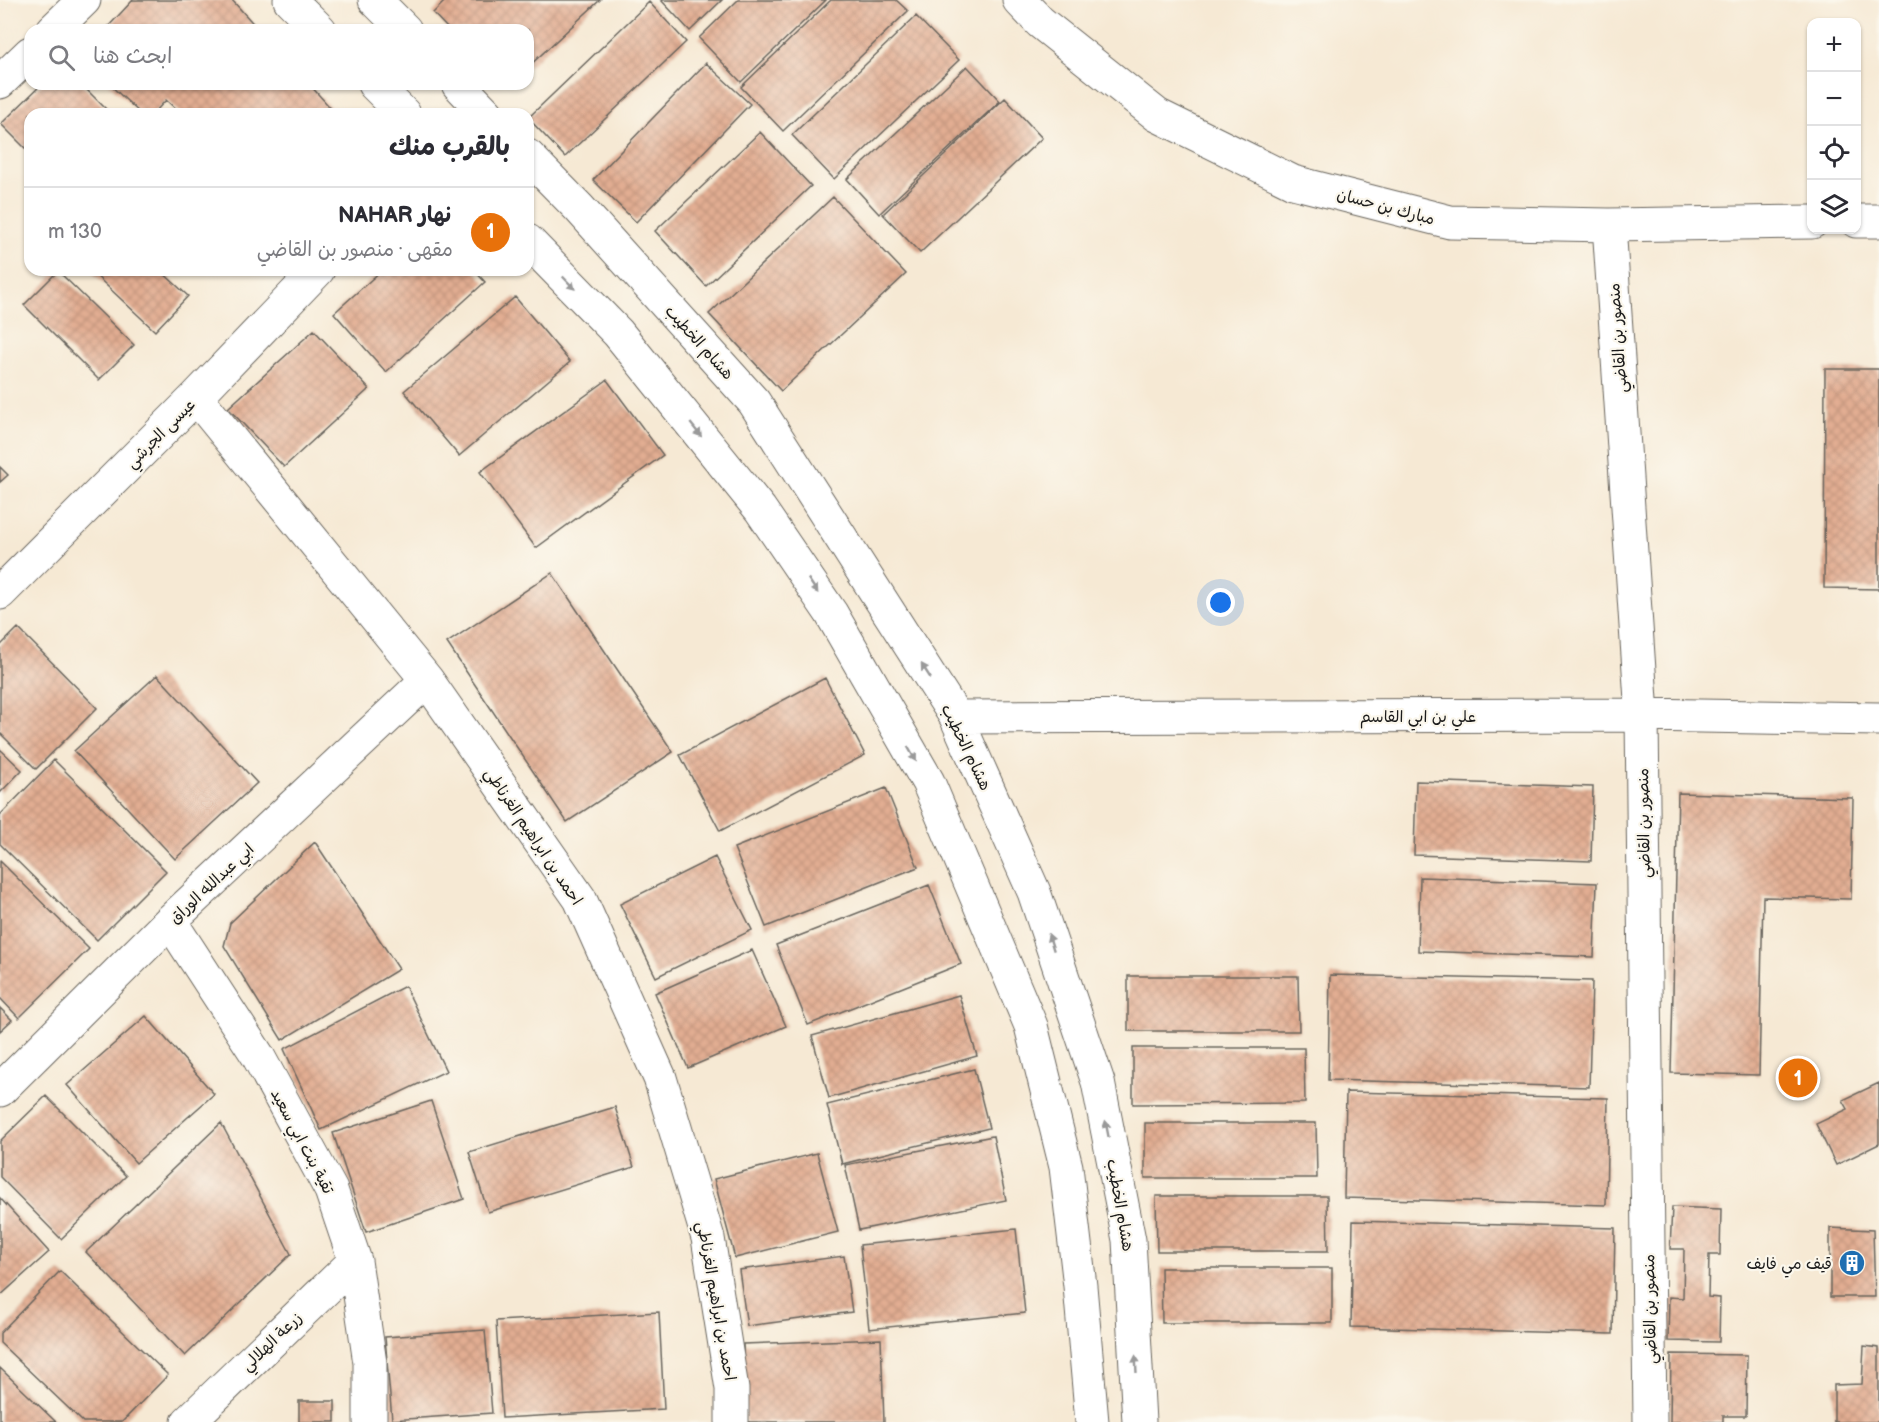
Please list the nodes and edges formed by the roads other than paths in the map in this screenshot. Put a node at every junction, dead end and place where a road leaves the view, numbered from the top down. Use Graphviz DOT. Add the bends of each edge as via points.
graph roads {
  1 [pos="84,0"];
  2 [pos="290,0"];
  3 [pos="375,0"];
  4 [pos="1018,0"];
  5 [pos="59,24"];
  6 [pos="314,24"];
  7 [pos="399,24"];
  8 [pos="24,59"];
  9 [pos="0,82"];
  10 [pos="380,90"];
  11 [pos="464,90"];
  12 [pos="398,108"];
  13 [pos="481,108"];
  14 [pos="534,162"];
  15 [pos="1861,221"];
  16 [pos="1879,221"];
  17 [pos="1807,222"];
  18 [pos="1609,225"];
  19 [pos="534,247"];
  20 [pos="312,276"];
  21 [pos="196,397"];
  22 [pos="0,593"];
  23 [pos="427,680"];
  24 [pos="1642,715"];
  25 [pos="956,717"];
  26 [pos="1879,719"];
  27 [pos="170,921"];
  28 [pos="0,1090"];
  29 [pos="355,1261"];
  30 [pos="188,1422"];
  31 [pos="370,1422"];
  32 [pos="732,1422"];
  33 [pos="1092,1422"];
  34 [pos="1139,1422"];
  35 [pos="1650,1422"];
  1 -- 5 [label="street"];
  2 -- 6 [label="street"];
  3 -- 7 [label="street"];
  4 -- 18 [label="street, مبارك بن حسان" via="1157,115 1293,182 1450,222"];
  8 -- 9 [label="street"];
  10 -- 12 [label="street"];
  11 -- 13 [label="street"];
  25 -- 14 [label="street, هشام الخطيب, one-way" via="754,402"];
  15 -- 16 [label="street"];
  17 -- 18 [label="street, مبارك بن حسان"];
  18 -- 24 [label="street, منصور بن القاضي"];
  19 -- 33 [label="street, one-way" via="618,333 760,508 831,613 928,782 1031,1026 1066,1167"];
  20 -- 21 [label="street, عيسى الجرشي"];
  21 -- 22 [label="street, عيسى الجرشي"];
  21 -- 23 [label="street, احمد بن ابراهيم الغرناطي"];
  23 -- 27 [label="street, ابي عبدالله الوراق"];
  23 -- 32 [label="street, احمد بن ابراهيم الغرناطي" via="580,899 660,1078 708,1238 732,1389"];
  24 -- 25 [label="street, علي بن ابي القاسم"];
  24 -- 26 [label="street, علي بن ابي القاسم"];
  24 -- 35 [label="street, منصور بن القاضي"];
  34 -- 25 [label="street, هشام الخطيب, one-way" via="1129,1240 1098,1082 1034,892"];
  27 -- 28 [label="street, ابي عبدالله الوراق"];
  27 -- 29 [label="street, تقية بنت ابي سعيد" via="258,1056 331,1190"];
  29 -- 30 [label="street, زرعة الهلالي"];
  29 -- 31 [label="street, تقية بنت ابي سعيد" via="370,1363"];
}
